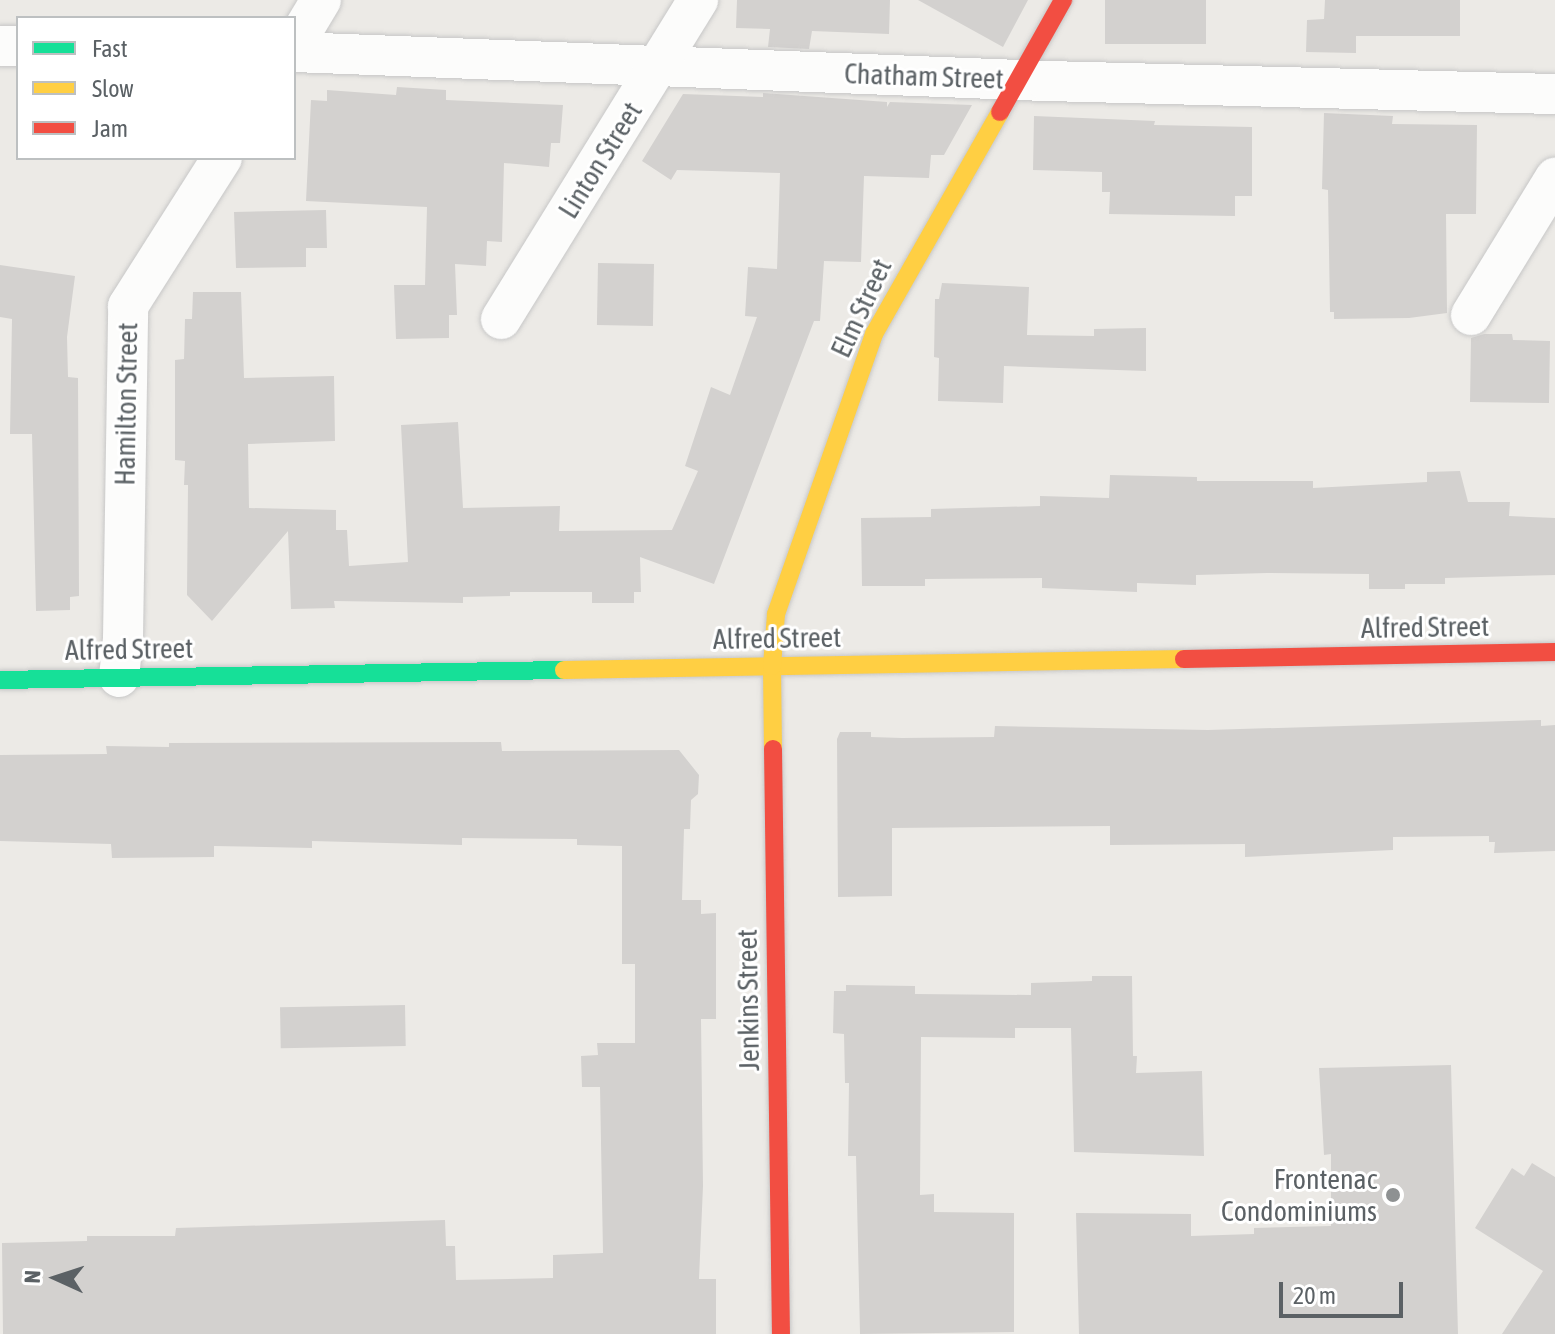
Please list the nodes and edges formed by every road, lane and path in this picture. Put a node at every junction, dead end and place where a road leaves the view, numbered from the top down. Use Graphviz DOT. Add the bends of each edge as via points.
graph roads {
  1 [pos="321,0"];
  2 [pos="698,0"];
  3 [pos="1063,0"];
  4 [pos="296,42"];
  5 [pos="296,52"];
  6 [pos="659,66"];
  7 [pos="1015,80"];
  8 [pos="1555,94"];
  9 [pos="221,160"];
  10 [pos="1555,178"];
  11 [pos="1471,315"];
  12 [pos="501,319"];
  13 [pos="1555,652"];
  14 [pos="772,666"];
  15 [pos="119,677"];
  16 [pos="0,680"];
  17 [pos="781,1334"];
  1 -- 4 [label="street"];
  2 -- 6 [label="street, Linton Street"];
  3 -- 7 [label="street, Elm Street"];
  5 -- 6 [label="street, Chatham Street"];
  6 -- 7 [label="street, Chatham Street"];
  6 -- 12 [label="street, Linton Street"];
  7 -- 8 [label="street, Chatham Street"];
  7 -- 14 [label="street, Elm Street" via="874,334 776,614"];
  9 -- 15 [label="street, Hamilton Street" via="128,306"];
  10 -- 11 [label="street"];
  13 -- 14 [label="street, Alfred Street"];
  14 -- 15 [label="street, Alfred Street"];
  14 -- 17 [label="street, Jenkins Street"];
  15 -- 16 [label="street, Alfred Street"];
}
